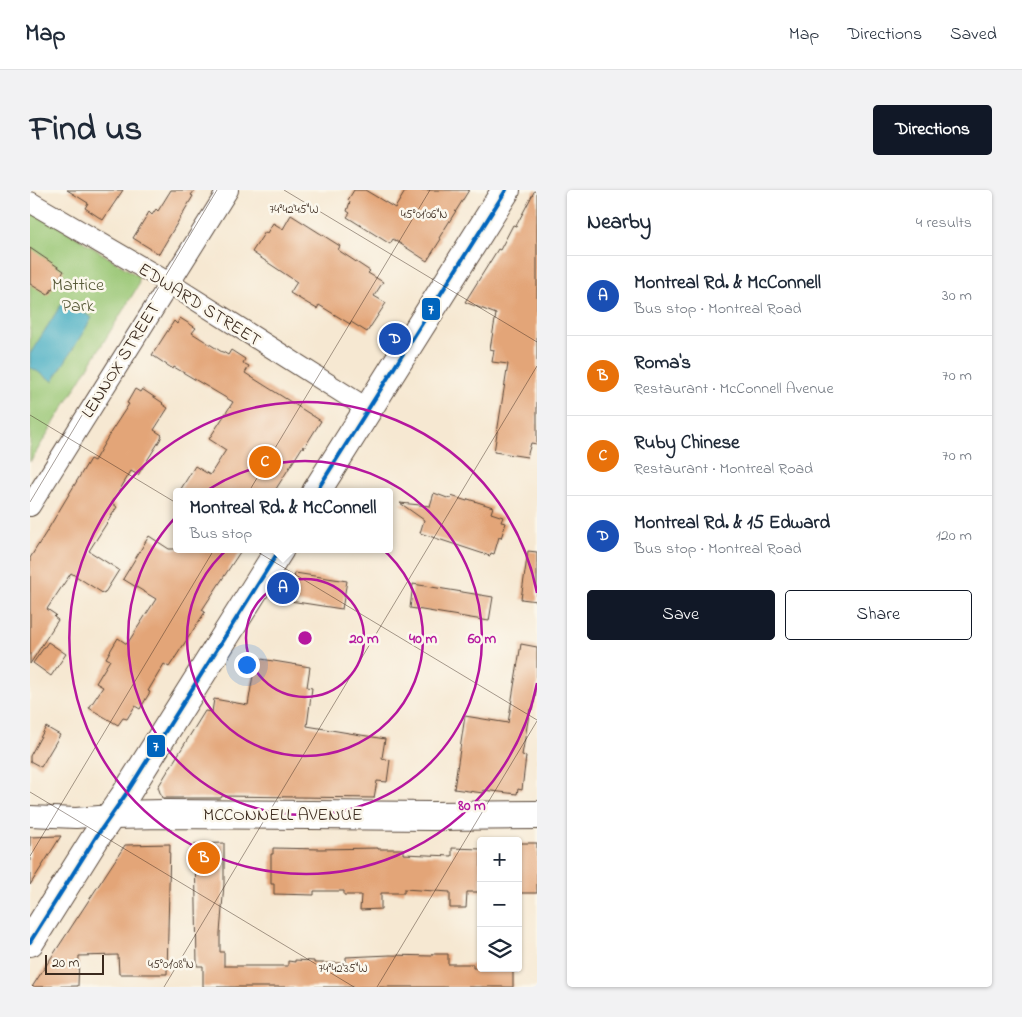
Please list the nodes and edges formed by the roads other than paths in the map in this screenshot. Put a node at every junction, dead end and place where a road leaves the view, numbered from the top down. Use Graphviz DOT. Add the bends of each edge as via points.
graph roads {
  1 [pos="228,190"];
  2 [pos="506,190"];
  3 [pos="30,202"];
  4 [pos="169,283"];
  5 [pos="368,409"];
  6 [pos="319,488"];
  7 [pos="30,506"];
  8 [pos="277,553"];
  9 [pos="111,815"];
  10 [pos="537,815"];
  11 [pos="30,816"];
  12 [pos="30,942"];
  1 -- 4 [label="street, LENNOX STREET"];
  2 -- 5 [label="main road"];
  3 -- 4 [label="street, EDWARD STREET"];
  4 -- 5 [label="street, EDWARD STREET"];
  4 -- 7 [label="street, LENNOX STREET"];
  5 -- 6 [label="main road"];
  8 -- 9 [label="main road"];
  9 -- 10 [label="main road, MCCONNELL AVENUE"];
  9 -- 11 [label="street, MCCONNELL AVENUE" via="76,818"];
  9 -- 12 [label="main road"];
}
